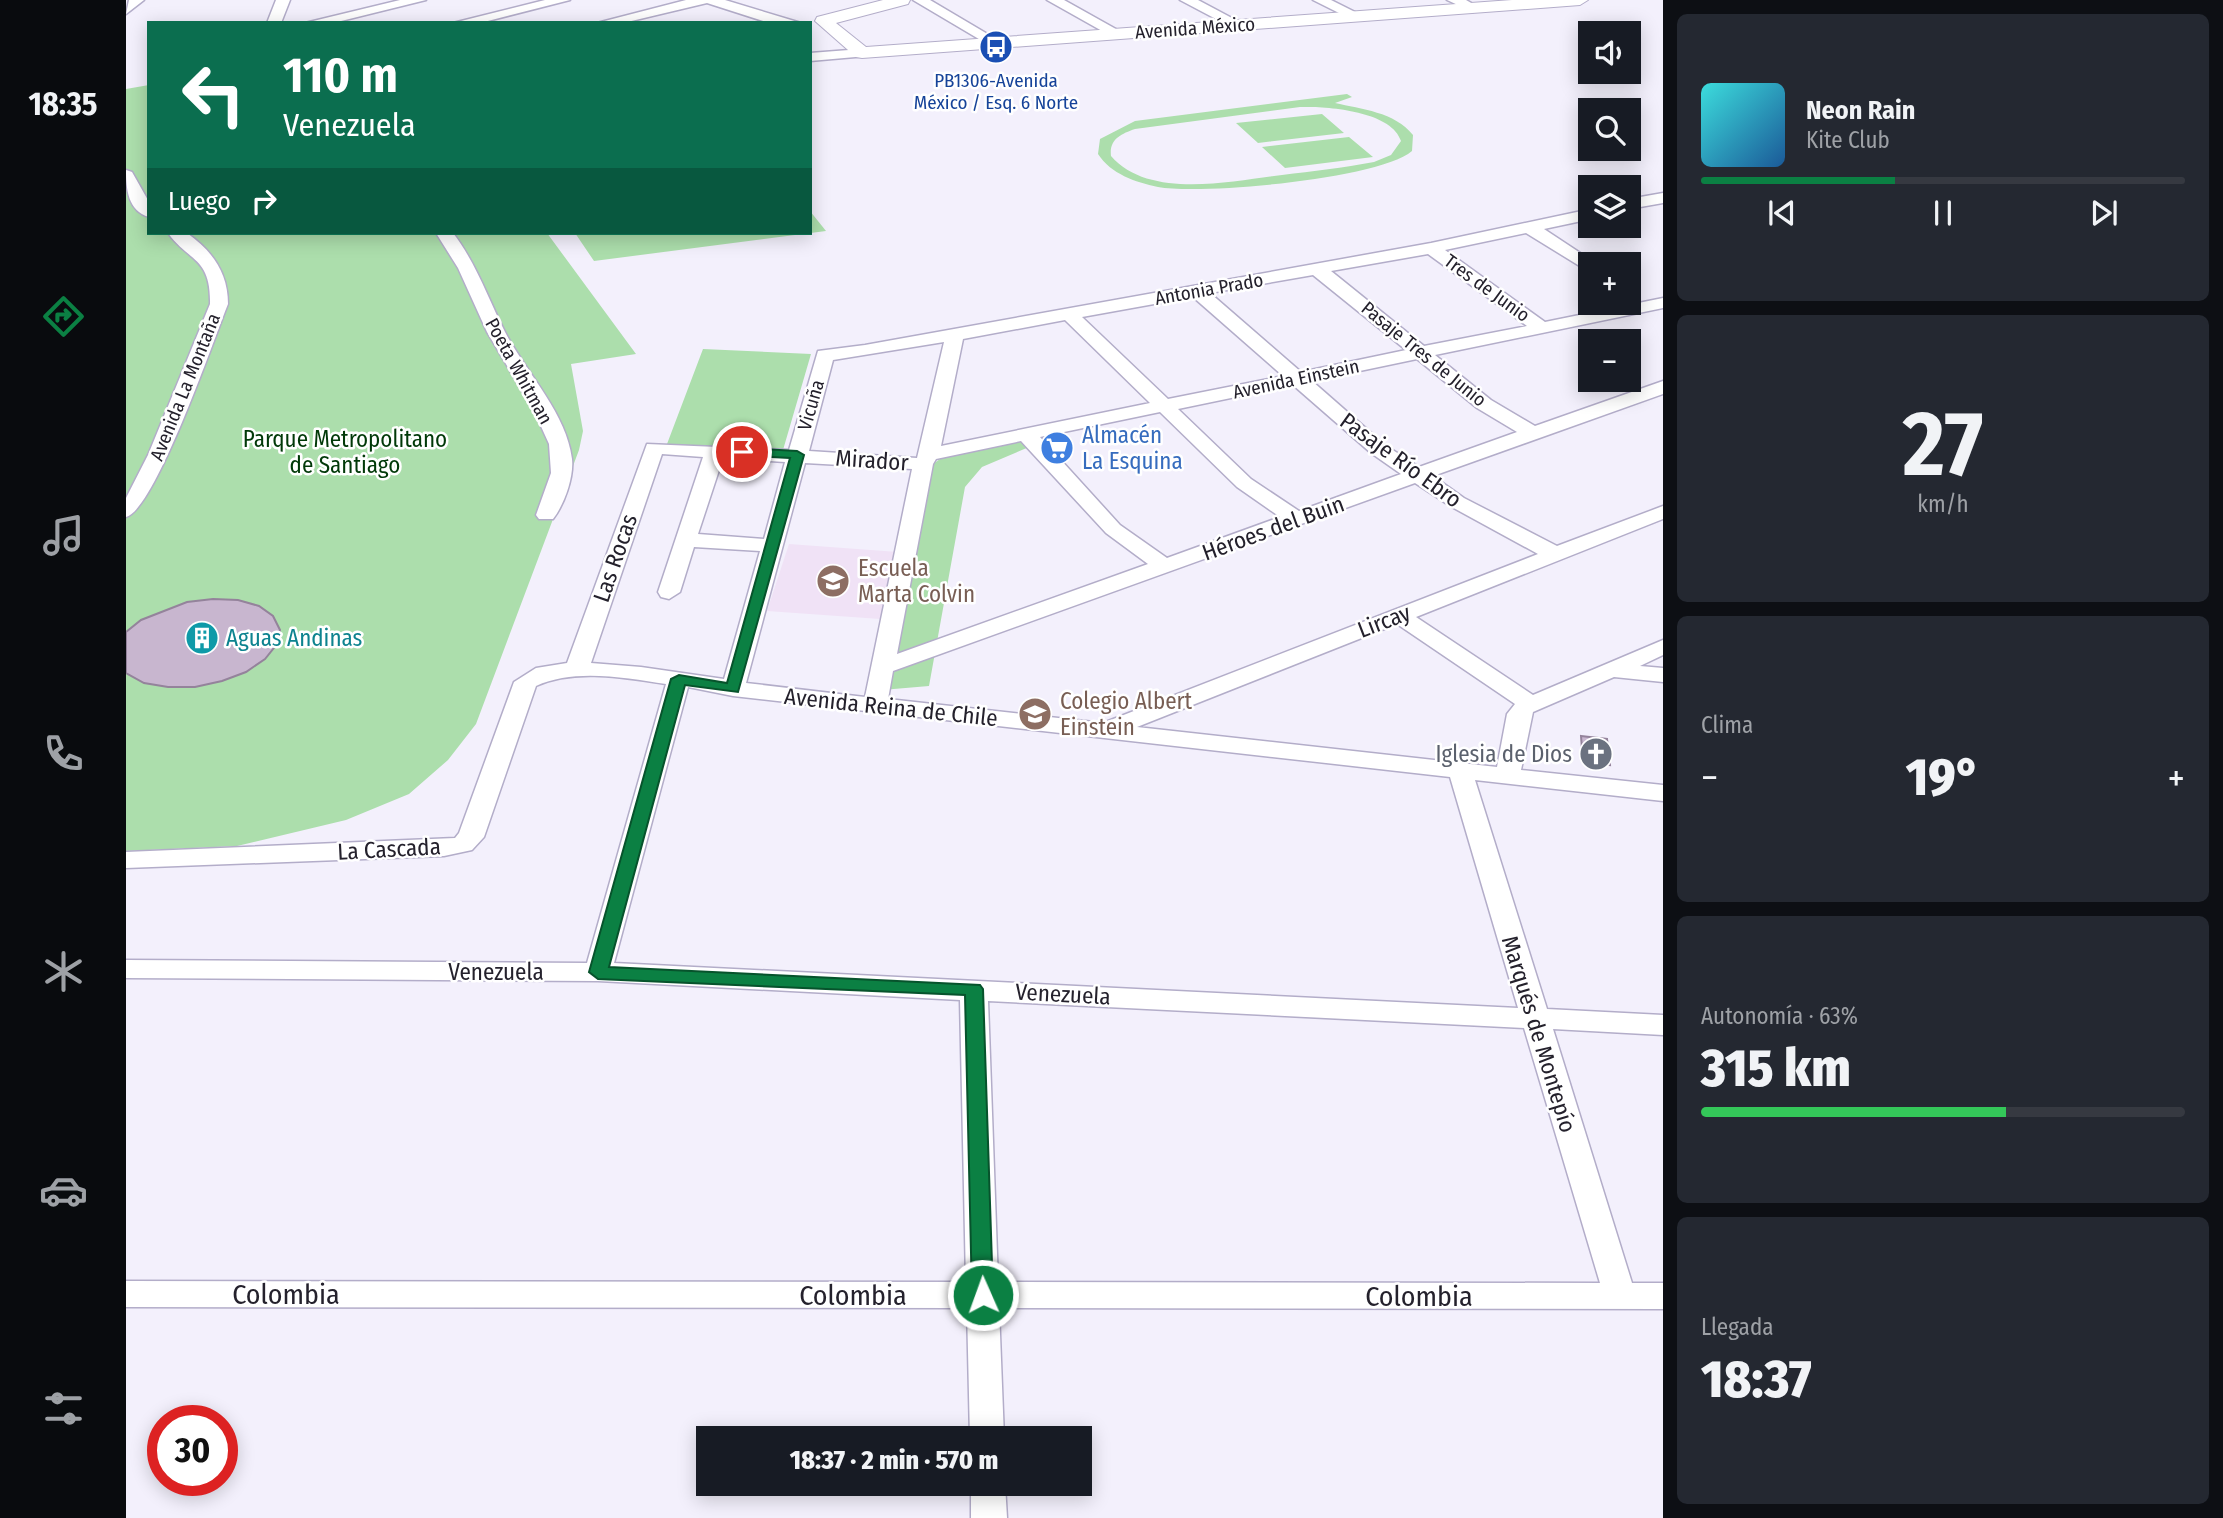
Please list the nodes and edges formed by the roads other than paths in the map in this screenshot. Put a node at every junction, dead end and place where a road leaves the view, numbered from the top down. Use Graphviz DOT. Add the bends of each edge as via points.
graph roads {
  1 [pos="137,0"];
  2 [pos="283,0"];
  3 [pos="419,0"];
  4 [pos="564,0"];
  5 [pos="704,0"];
  6 [pos="711,0"];
  7 [pos="902,0"];
  8 [pos="920,0"];
  9 [pos="1054,0"];
  10 [pos="1187,0"];
  11 [pos="1320,0"];
  12 [pos="1454,0"];
  13 [pos="1580,0"];
  14 [pos="1473,8"];
  15 [pos="126,10"];
  16 [pos="1356,16"];
  17 [pos="766,18"];
  18 [pos="275,21"];
  19 [pos="321,21"];
  20 [pos="469,21"];
  21 [pos="613,21"];
  22 [pos="755,21"];
  23 [pos="783,21"];
  24 [pos="817,22"];
  25 [pos="1238,25"];
  26 [pos="1116,33"];
  27 [pos="994,42"];
  28 [pos="862,53"];
  29 [pos="812,57"];
  30 [pos="126,175"];
  31 [pos="1663,198"];
  32 [pos="1641,202"];
  33 [pos="1641,207"];
  34 [pos="147,210"];
  35 [pos="1578,217"];
  36 [pos="1663,218"];
  37 [pos="1532,229"];
  38 [pos="178,235"];
  39 [pos="446,235"];
  40 [pos="1431,248"];
  41 [pos="1578,259"];
  42 [pos="1317,269"];
  43 [pos="1197,291"];
  44 [pos="1655,305"];
  45 [pos="1069,314"];
  46 [pos="1542,328"];
  47 [pos="955,334"];
  48 [pos="1423,353"];
  49 [pos="825,355"];
  50 [pos="1297,379"];
  51 [pos="1663,387"];
  52 [pos="1167,405"];
  53 [pos="1026,434"];
  54 [pos="1534,434"];
  55 [pos="653,447"];
  56 [pos="715,451"];
  57 [pos="797,455"];
  58 [pos="926,459"];
  59 [pos="1417,476"];
  60 [pos="126,511"];
  61 [pos="1663,512"];
  62 [pos="546,515"];
  63 [pos="1297,519"];
  64 [pos="686,541"];
  65 [pos="774,546"];
  66 [pos="1555,554"];
  67 [pos="1164,566"];
  68 [pos="669,592"];
  69 [pos="1399,615"];
  70 [pos="1663,647"];
  71 [pos="882,667"];
  72 [pos="577,669"];
  73 [pos="1610,670"];
  74 [pos="536,673"];
  75 [pos="1663,675"];
  76 [pos="679,679"];
  77 [pos="733,689"];
  78 [pos="1530,704"];
  79 [pos="875,705"];
  80 [pos="1105,731"];
  81 [pos="1460,771"];
  82 [pos="1508,776"];
  83 [pos="1663,793"];
  84 [pos="126,860"];
  85 [pos="126,969"];
  86 [pos="598,972"];
  87 [pos="974,989"];
  88 [pos="1534,1018"];
  89 [pos="1663,1025"];
  90 [pos="126,1294"];
  91 [pos="983,1295"];
  92 [pos="1620,1296"];
  93 [pos="1663,1296"];
  94 [pos="987,1426"];
  95 [pos="988,1496"];
  96 [pos="989,1518"];
  1 -- 15 [label="street"];
  2 -- 18 [label="street"];
  3 -- 19 [label="street"];
  4 -- 20 [label="street"];
  5 -- 21 [label="street"];
  6 -- 17 [label="street"];
  7 -- 24 [label="street"];
  8 -- 27 [label="street"];
  9 -- 26 [label="street"];
  10 -- 25 [label="street"];
  11 -- 16 [label="street"];
  12 -- 14 [label="street"];
  13 -- 14 [label="street, Avenida México"];
  14 -- 16 [label="street, Avenida México"];
  16 -- 25 [label="street, Avenida México"];
  17 -- 22 [label="street"];
  17 -- 23 [label="street"];
  24 -- 28 [label="street"];
  25 -- 26 [label="street, Avenida México"];
  26 -- 27 [label="street, Avenida México"];
  27 -- 28 [label="street, Avenida México"];
  28 -- 29 [label="street, Avenida México"];
  30 -- 34 [label="street"];
  31 -- 32 [label="street"];
  33 -- 36 [label="street"];
  35 -- 37 [label="street, Antonia Prado"];
  37 -- 40 [label="street, Antonia Prado"];
  37 -- 41 [label="street"];
  38 -- 60 [label="street, Avenida La Montaña" via="212,267 219,281 219,304 158,455"];
  39 -- 62 [label="street, Poeta Whitman" via="465,261 496,332 545,413 556,441 562,461"];
  40 -- 42 [label="street, Antonia Prado"];
  40 -- 46 [label="street, Tres de Junio"];
  42 -- 43 [label="street, Antonia Prado"];
  42 -- 48 [label="street, Pasaje Tres de Junio"];
  43 -- 45 [label="street, Antonia Prado"];
  43 -- 50 [label="street, Pasaje Río Ebro"];
  44 -- 46 [label="street, Avenida Einstein"];
  45 -- 47 [label="street, Antonia Prado"];
  45 -- 52 [label="street"];
  46 -- 48 [label="street, Avenida Einstein"];
  47 -- 49 [label="street, Antonia Prado"];
  47 -- 58 [label="street"];
  48 -- 50 [label="street, Avenida Einstein"];
  48 -- 54 [label="street, Pasaje Tres de Junio" via="1484,404"];
  49 -- 57 [label="street, Vicuña"];
  50 -- 52 [label="street, Avenida Einstein"];
  50 -- 59 [label="street, Pasaje Río Ebro" via="1371,444"];
  51 -- 54 [label="street, Héroes del Buin"];
  52 -- 53 [label="street, Avenida Einstein"];
  52 -- 63 [label="street" via="1244,483"];
  53 -- 58 [label="street, Avenida Einstein"];
  53 -- 67 [label="street" via="1107,522"];
  54 -- 59 [label="street, Héroes del Buin"];
  55 -- 56 [label="street, Mirador"];
  55 -- 72 [label="street, Las Rocas"];
  56 -- 57 [label="street, Mirador"];
  56 -- 64 [label="street"];
  57 -- 58 [label="street, Mirador"];
  57 -- 65 [label="street, Vicuña"];
  58 -- 71 [label="street"];
  59 -- 63 [label="street, Héroes del Buin"];
  59 -- 66 [label="street, Pasaje Río Ebro"];
  61 -- 66 [label="street, Lircay"];
  63 -- 67 [label="street, Héroes del Buin"];
  64 -- 65 [label="street"];
  64 -- 68 [label="street"];
  65 -- 77 [label="street, Vicuña"];
  66 -- 69 [label="street, Lircay"];
  67 -- 71 [label="street, Héroes del Buin"];
  69 -- 78 [label="street"];
  69 -- 80 [label="street, Lircay"];
  70 -- 73 [label="street"];
  71 -- 79 [label="street"];
  72 -- 74 [label="street, Avenida Reina de Chile"];
  72 -- 76 [label="street, Avenida Reina de Chile"];
  73 -- 75 [label="street"];
  73 -- 78 [label="street"];
  74 -- 84 [label="street, La Cascada" via="526,682 471,837 463,844"];
  76 -- 77 [label="street, Avenida Reina de Chile"];
  76 -- 86 [label="street"];
  77 -- 79 [label="street, Avenida Reina de Chile"];
  78 -- 82 [label="street" via="1519,714"];
  79 -- 80 [label="street, Avenida Reina de Chile"];
  80 -- 81 [label="street, Avenida Reina de Chile"];
  81 -- 82 [label="street, Avenida Reina de Chile"];
  81 -- 88 [label="street, Marqués de Montepío"];
  82 -- 83 [label="street, Avenida Reina de Chile"];
  85 -- 86 [label="street, Venezuela"];
  86 -- 87 [label="street, Venezuela"];
  87 -- 88 [label="street, Venezuela"];
  87 -- 91 [label="street"];
  88 -- 89 [label="street, Venezuela"];
  88 -- 92 [label="street, Marqués de Montepío"];
  90 -- 91 [label="street, Colombia"];
  91 -- 92 [label="street, Colombia"];
  91 -- 94 [label="street"];
  92 -- 93 [label="street, Colombia"];
  95 -- 96 [label="street"];
}
